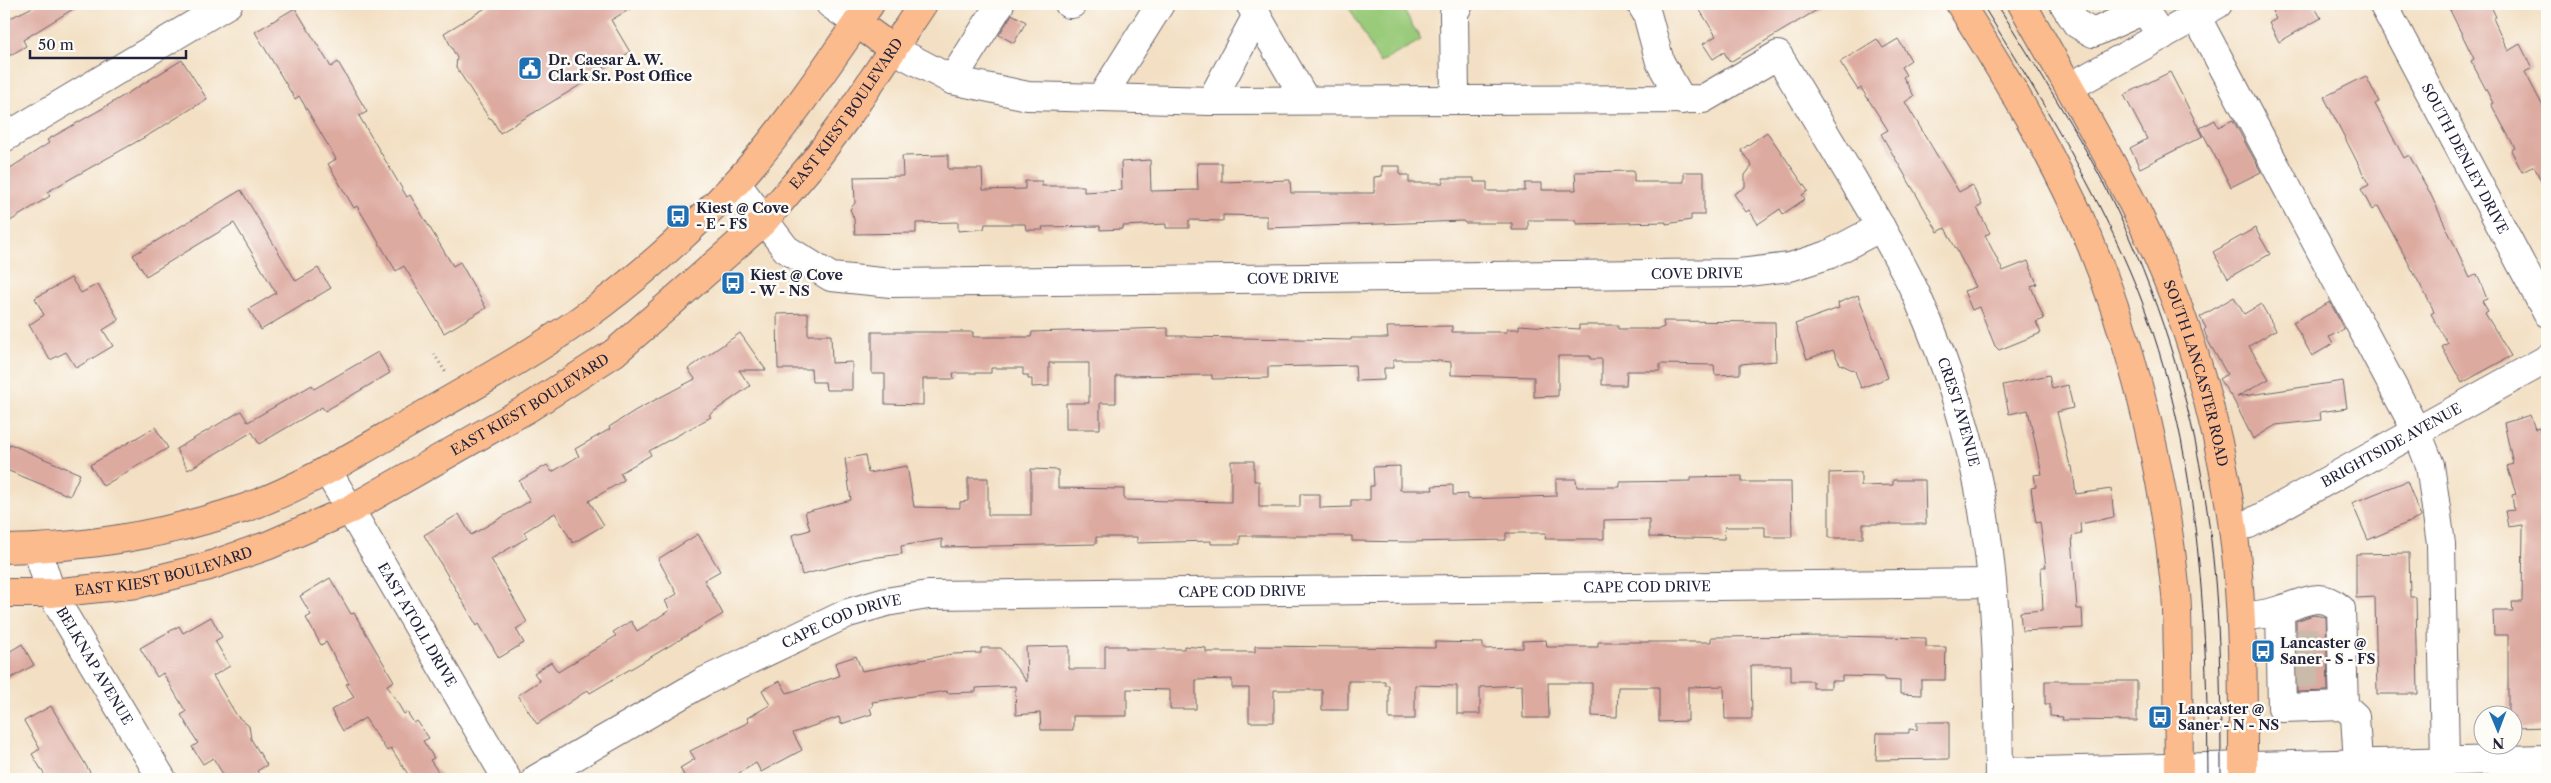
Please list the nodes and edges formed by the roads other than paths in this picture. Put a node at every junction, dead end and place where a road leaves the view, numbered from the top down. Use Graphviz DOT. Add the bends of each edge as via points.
graph roads {
  1 [pos="228,4"];
  2 [pos="830,4"];
  3 [pos="923,4"];
  4 [pos="1000,4"];
  5 [pos="1160,4"];
  6 [pos="1641,4"];
  7 [pos="1960,4"];
  8 [pos="2022,4"];
  9 [pos="2383,4"];
  10 [pos="1452,7"];
  11 [pos="1253,9"];
  12 [pos="2207,10"];
  13 [pos="863,13"];
  14 [pos="2078,20"];
  15 [pos="2162,36"];
  16 [pos="2042,39"];
  17 [pos="893,48"];
  18 [pos="2108,66"];
  19 [pos="952,80"];
  20 [pos="2070,87"];
  21 [pos="1101,98"];
  22 [pos="1305,99"];
  23 [pos="1455,100"];
  24 [pos="1682,100"];
  25 [pos="1211,101"];
  26 [pos="4,138"];
  27 [pos="736,183"];
  28 [pos="763,222"];
  29 [pos="1881,227"];
  30 [pos="2547,313"];
  31 [pos="2547,359"];
  32 [pos="2417,432"];
  33 [pos="327,470"];
  34 [pos="351,510"];
  35 [pos="2233,527"];
  36 [pos="37,548"];
  37 [pos="4,549"];
  38 [pos="1992,583"];
  39 [pos="4,593"];
  40 [pos="51,593"];
  41 [pos="2280,610"];
  42 [pos="2242,616"];
  43 [pos="2344,706"];
  44 [pos="2547,759"];
  45 [pos="2445,762"];
  46 [pos="2368,769"];
  47 [pos="2293,772"];
  48 [pos="2324,772"];
  49 [pos="2243,773"];
  50 [pos="2179,774"];
  51 [pos="1999,775"];
  52 [pos="162,779"];
  53 [pos="507,779"];
  54 [pos="536,779"];
  1 -- 26 [label="street"];
  2 -- 13 [label="street"];
  3 -- 17 [label="main road, EAST KIEST BOULEVARD"];
  4 -- 19 [label="street"];
  5 -- 21 [label="street"];
  6 -- 24 [label="street" via="1647,14 1660,62"];
  7 -- 50 [label="main road" via="2020,100 2074,204 2102,272 2126,345 2144,411 2177,597"];
  8 -- 16 [label="main road, SOUTH LANCASTER ROAD"];
  9 -- 30 [label="street, SOUTH DENLEY DRIVE"];
  10 -- 23 [label="street"];
  11 -- 22 [label="street"];
  11 -- 25 [label="street"];
  12 -- 15 [label="street"];
  12 -- 32 [label="street"];
  13 -- 17 [label="main road"];
  13 -- 27 [label="main road" via="800,105"];
  14 -- 15 [label="street" via="2144,10"];
  14 -- 16 [label="street"];
  14 -- 18 [label="street"];
  15 -- 18 [label="street"];
  16 -- 20 [label="main road, SOUTH LANCASTER ROAD"];
  17 -- 19 [label="street"];
  17 -- 28 [label="main road, EAST KIEST BOULEVARD" via="839,128"];
  18 -- 20 [label="street"];
  19 -- 21 [label="street" via="1028,96"];
  20 -- 35 [label="main road, SOUTH LANCASTER ROAD" via="2136,210 2167,279 2191,347 2216,435"];
  21 -- 25 [label="street"];
  22 -- 23 [label="street"];
  22 -- 25 [label="street"];
  23 -- 24 [label="street"];
  24 -- 29 [label="street, CREST AVENUE" via="1703,99 1778,55"];
  27 -- 28 [label="street, COVE DRIVE"];
  27 -- 33 [label="main road" via="651,264 580,320 498,372"];
  28 -- 29 [label="street, COVE DRIVE" via="786,249 831,277 891,284 1740,273 1790,267 1828,255"];
  28 -- 34 [label="main road, EAST KIEST BOULEVARD" via="614,352 530,407"];
  29 -- 38 [label="street, CREST AVENUE" via="1915,292 1958,407 1976,473"];
  31 -- 32 [label="street, BRIGHTSIDE AVENUE"];
  32 -- 35 [label="street, BRIGHTSIDE AVENUE" via="2249,524"];
  32 -- 45 [label="street" via="2430,465 2441,544"];
  33 -- 34 [label="street, EAST ATOLL DRIVE"];
  33 -- 36 [label="main road" via="246,507 181,526 113,541"];
  34 -- 40 [label="main road, EAST KIEST BOULEVARD" via="206,567 138,584"];
  34 -- 53 [label="street, EAST ATOLL DRIVE"];
  35 -- 42 [label="main road, SOUTH LANCASTER ROAD"];
  36 -- 37 [label="main road"];
  36 -- 40 [label="street, BELKNAP AVENUE"];
  38 -- 51 [label="street, CREST AVENUE"];
  38 -- 54 [label="street, CAPE COD DRIVE" via="928,595 848,613 703,682"];
  39 -- 40 [label="main road, EAST KIEST BOULEVARD"];
  40 -- 52 [label="street, BELKNAP AVENUE"];
  41 -- 42 [label="street"];
  41 -- 43 [label="street" via="2286,674 2282,708"];
  41 -- 43 [label="street" via="2308,599 2331,600 2341,609 2338,642"];
  42 -- 49 [label="main road, SOUTH LANCASTER ROAD"];
  43 -- 46 [label="street" via="2355,716"];
  44 -- 45 [label="street"];
  45 -- 46 [label="street"];
  46 -- 48 [label="street"];
  47 -- 48 [label="street"];
  47 -- 49 [label="street"];
  49 -- 50 [label="street"];
  50 -- 51 [label="street"];
}
